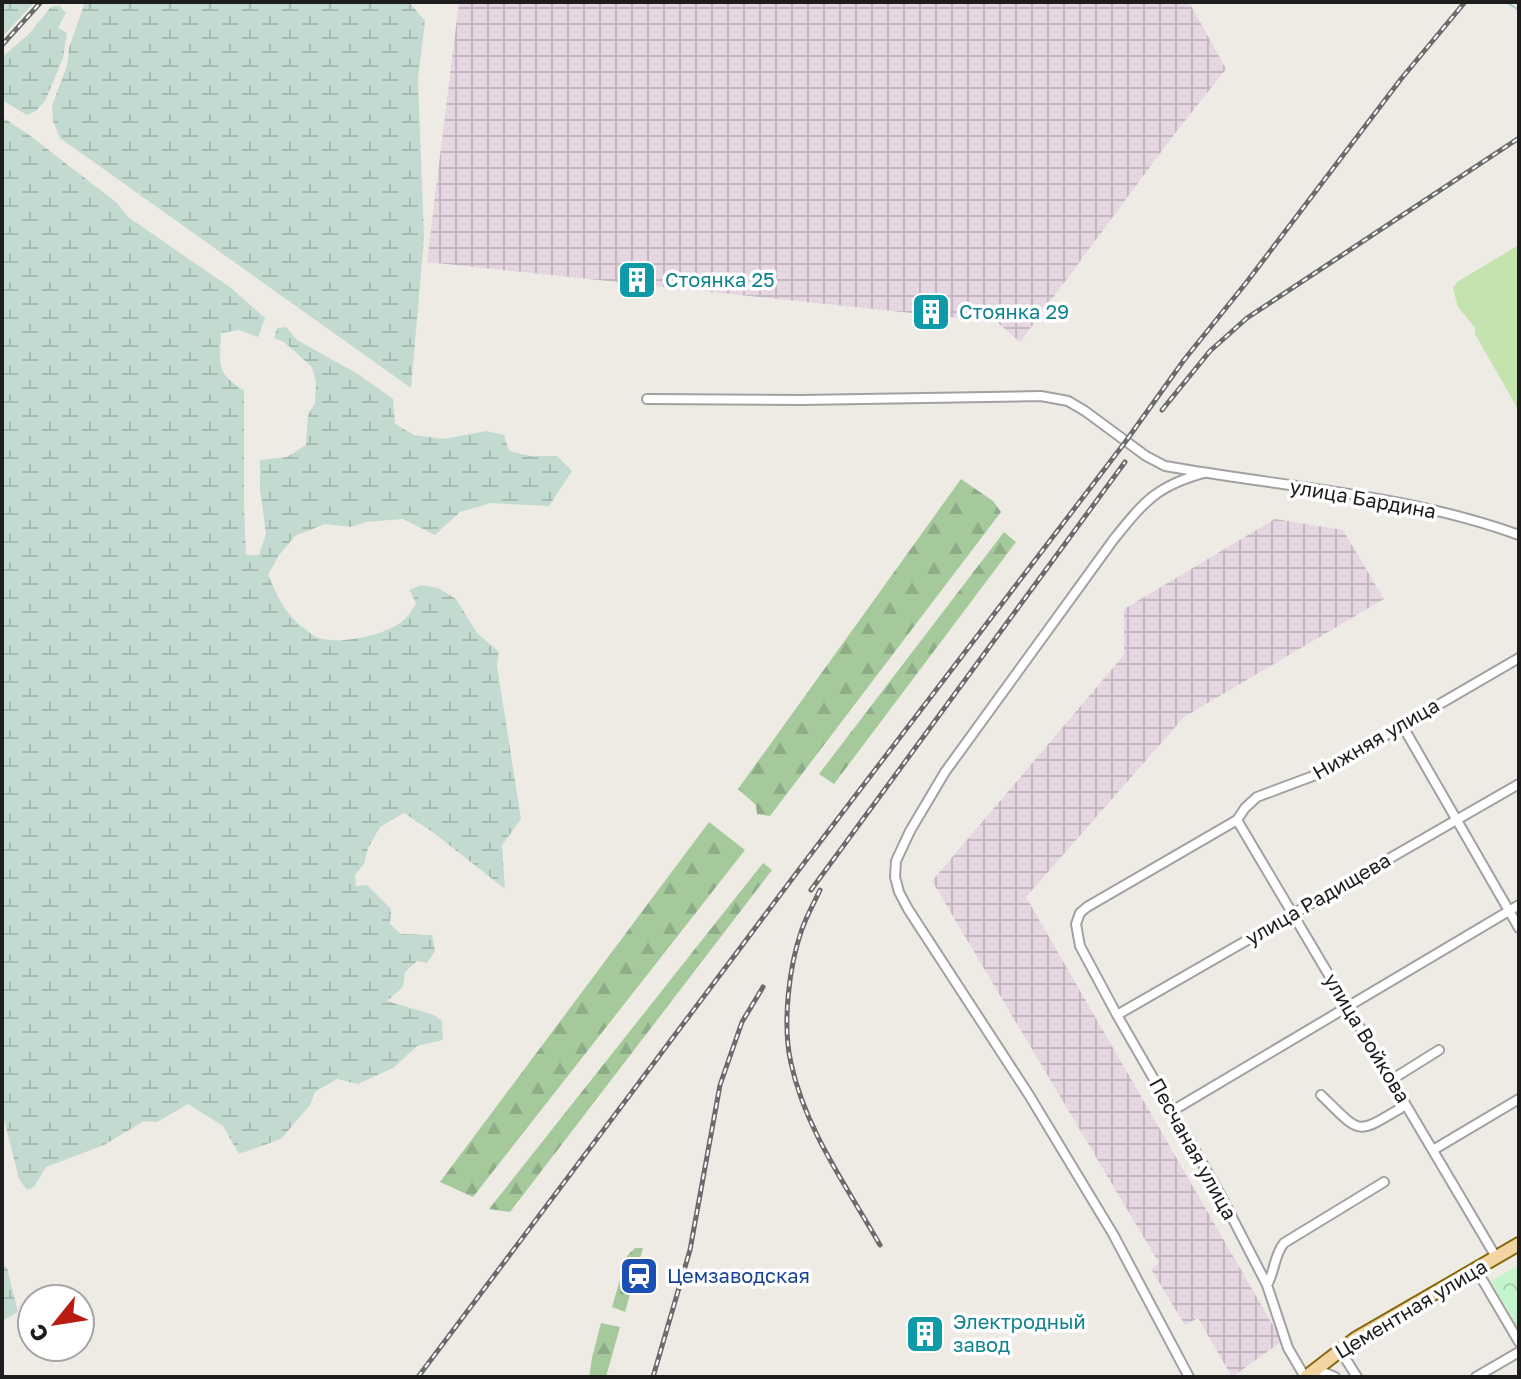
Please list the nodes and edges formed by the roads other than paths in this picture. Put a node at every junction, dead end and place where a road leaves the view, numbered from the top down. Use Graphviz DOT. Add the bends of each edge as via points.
graph roads {
  1 [pos="647,399"];
  2 [pos="1204,473"];
  3 [pos="1519,535"];
  4 [pos="1519,658"];
  5 [pos="1402,725"];
  6 [pos="1519,784"];
  7 [pos="1237,820"];
  8 [pos="1456,820"];
  9 [pos="1519,905"];
  10 [pos="1509,911"];
  11 [pos="1293,914"];
  12 [pos="1076,924"];
  13 [pos="1519,928"];
  14 [pos="1348,1007"];
  15 [pos="1117,1015"];
  16 [pos="1439,1050"];
  17 [pos="1391,1080"];
  18 [pos="1321,1095"];
  19 [pos="1519,1099"];
  20 [pos="1406,1105"];
  21 [pos="1172,1111"];
  22 [pos="1433,1150"];
  23 [pos="1384,1182"];
  24 [pos="1519,1244"];
  25 [pos="1496,1257"];
  26 [pos="1476,1269"];
  27 [pos="1267,1285"];
  28 [pos="1519,1342"];
  29 [pos="1340,1350"];
  30 [pos="1519,1352"];
  31 [pos="1309,1374"];
  32 [pos="1189,1377"];
  33 [pos="1335,1377"];
  34 [pos="1357,1377"];
  35 [pos="1476,1377"];
  1 -- 2 [label="street, улица Бардина" via="1041,396 1068,401 1165,466"];
  2 -- 3 [label="street, улица Бардина" via="1407,504"];
  2 -- 32 [label="street" via="1157,493 1114,539 945,772 910,831 896,861 895,877 908,909 1113,1234"];
  4 -- 5 [label="street, Нижняя улица"];
  5 -- 7 [label="street, Нижняя улица" via="1321,773 1257,797"];
  5 -- 8 [label="street"];
  6 -- 8 [label="street, улица Радищева"];
  7 -- 11 [label="street, улица Войкова"];
  7 -- 12 [label="street, Нижняя улица" via="1087,907"];
  8 -- 10 [label="street"];
  8 -- 11 [label="street, улица Радищева"];
  9 -- 10 [label="street"];
  10 -- 13 [label="street"];
  10 -- 14 [label="street"];
  11 -- 14 [label="street, улица Войкова"];
  11 -- 15 [label="street, улица Радищева"];
  12 -- 15 [label="street, Песчаная улица" via="1080,946"];
  14 -- 17 [label="street, улица Войкова"];
  14 -- 21 [label="street"];
  15 -- 21 [label="street, Песчаная улица"];
  16 -- 17 [label="street"];
  17 -- 20 [label="street, улица Войкова"];
  18 -- 20 [label="street" via="1360,1128"];
  19 -- 22 [label="street"];
  20 -- 22 [label="street, улица Войкова"];
  21 -- 27 [label="street, Песчаная улица"];
  22 -- 25 [label="street, улица Войкова"];
  23 -- 27 [label="street" via="1284,1243"];
  24 -- 25 [label="main road, Цементная улица"];
  25 -- 26 [label="main road, Цементная улица"];
  26 -- 28 [label="street"];
  26 -- 29 [label="main road, Цементная улица"];
  27 -- 31 [label="street, Песчаная улица" via="1288,1348"];
  29 -- 31 [label="main road, Цементная улица"];
  29 -- 34 [label="street"];
  30 -- 35 [label="street"];
  31 -- 33 [label="street"];
}
